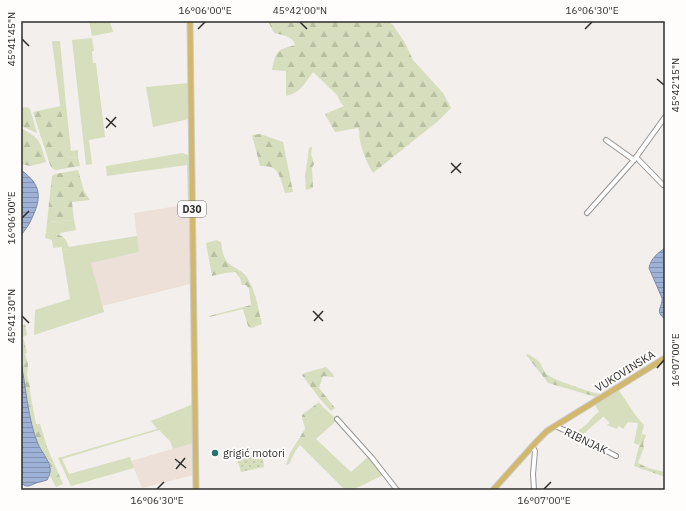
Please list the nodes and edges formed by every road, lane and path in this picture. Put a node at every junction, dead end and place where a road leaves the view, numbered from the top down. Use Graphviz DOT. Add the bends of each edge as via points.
graph roads {
  1 [pos="190,21"];
  2 [pos="665,117"];
  3 [pos="606,140"];
  4 [pos="635,159"];
  5 [pos="663,185"];
  6 [pos="587,213"];
  7 [pos="665,358"];
  8 [pos="337,419"];
  9 [pos="555,426"];
  10 [pos="532,446"];
  11 [pos="616,456"];
  12 [pos="196,490"];
  13 [pos="397,490"];
  14 [pos="493,490"];
  15 [pos="534,490"];
  1 -- 12 [label="main road, D30"];
  2 -- 4 [label="street"];
  3 -- 4 [label="street"];
  4 -- 5 [label="street"];
  4 -- 6 [label="street"];
  7 -- 9 [label="main road, VUKOVINSKA"];
  8 -- 13 [label="street"];
  9 -- 10 [label="main road, VUKOVINSKA"];
  9 -- 11 [label="street, RIBNJAK"];
  10 -- 14 [label="main road, VUKOVINSKA"];
  10 -- 15 [label="street" via="535,451"];
}
